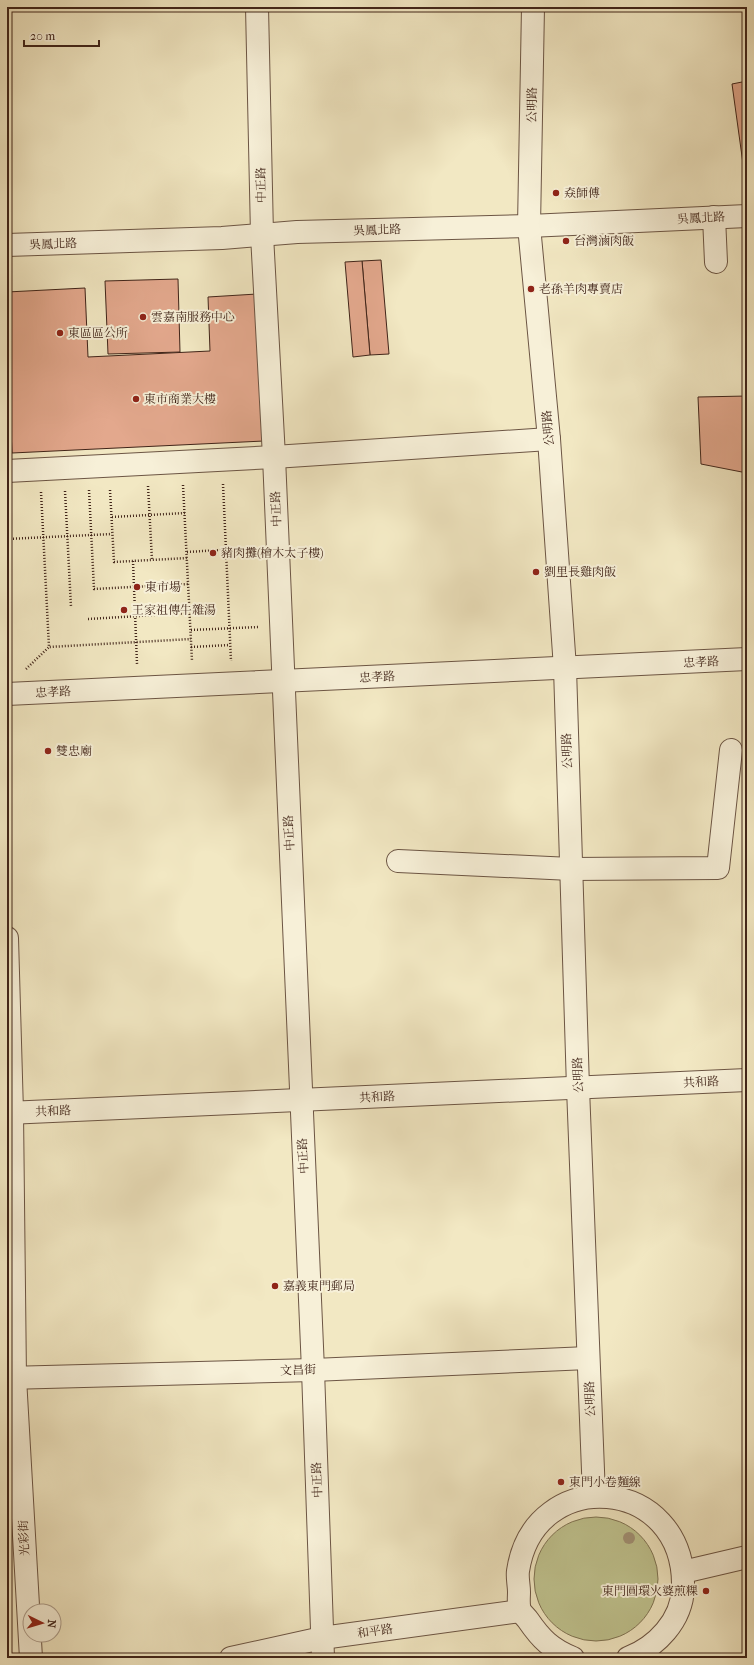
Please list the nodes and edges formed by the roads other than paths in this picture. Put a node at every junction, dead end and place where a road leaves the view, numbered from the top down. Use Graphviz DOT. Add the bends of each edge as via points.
graph roads {
  1 [pos="257,7"];
  2 [pos="533,7"];
  3 [pos="747,216"];
  4 [pos="714,217"];
  5 [pos="529,226"];
  6 [pos="262,235"];
  7 [pos="7,245"];
  8 [pos="716,262"];
  9 [pos="549,440"];
  10 [pos="274,457"];
  11 [pos="7,471"];
  12 [pos="747,660"];
  13 [pos="565,668"];
  14 [pos="282,681"];
  15 [pos="7,694"];
  16 [pos="731,750"];
  17 [pos="398,861"];
  18 [pos="571,869"];
  19 [pos="7,938"];
  20 [pos="747,1080"];
  21 [pos="578,1088"];
  22 [pos="301,1100"];
  23 [pos="10,1112"];
  24 [pos="588,1358"];
  25 [pos="313,1370"];
  26 [pos="11,1378"];
  27 [pos="594,1496"];
  28 [pos="746,1559"];
  29 [pos="683,1572"];
  30 [pos="520,1610"];
  31 [pos="322,1648"];
  32 [pos="31,1658"];
  33 [pos="231,1658"];
  34 [pos="573,1658"];
  35 [pos="628,1658"];
  1 -- 6 [label="street, 中正路"];
  2 -- 5 [label="street, 公明路"];
  3 -- 4 [label="street, 吳鳳北路"];
  4 -- 5 [label="street, 吳鳳北路"];
  4 -- 8 [label="street"];
  5 -- 6 [label="street, 吳鳳北路"];
  5 -- 9 [label="street, 公明路"];
  6 -- 7 [label="street, 吳鳳北路"];
  6 -- 10 [label="street, 中正路"];
  9 -- 10 [label="street"];
  9 -- 13 [label="street, 公明路"];
  10 -- 11 [label="street"];
  10 -- 14 [label="street, 中正路"];
  12 -- 13 [label="street, 忠孝路"];
  13 -- 14 [label="street, 忠孝路"];
  13 -- 18 [label="street, 公明路"];
  14 -- 15 [label="street, 忠孝路"];
  14 -- 22 [label="street, 中正路"];
  16 -- 18 [label="street" via="718,868"];
  17 -- 18 [label="street"];
  18 -- 21 [label="street, 公明路"];
  19 -- 23 [label="street, 光彩街"];
  20 -- 21 [label="street, 共和路"];
  21 -- 22 [label="street, 共和路"];
  21 -- 24 [label="street, 公明路"];
  22 -- 23 [label="street, 共和路"];
  22 -- 25 [label="street, 中正路"];
  23 -- 26 [label="street, 光彩街"];
  24 -- 25 [label="street, 文昌街"];
  24 -- 27 [label="street, 公明路"];
  25 -- 26 [label="street, 文昌街"];
  25 -- 31 [label="street, 中正路"];
  26 -- 32 [label="street, 光彩街"];
  27 -- 29 [label="street" via="620,1498 643,1508 663,1524 677,1546"];
  27 -- 30 [label="street" via="571,1501 551,1513 534,1529 523,1549 518,1572"];
  28 -- 29 [label="street"];
  29 -- 35 [label="street" via="683,1591 678,1610 669,1628 656,1642"];
  30 -- 31 [label="street, 和平路"];
  30 -- 34 [label="street" via="540,1636 557,1651"];
  31 -- 33 [label="street, 和平路"];
}
